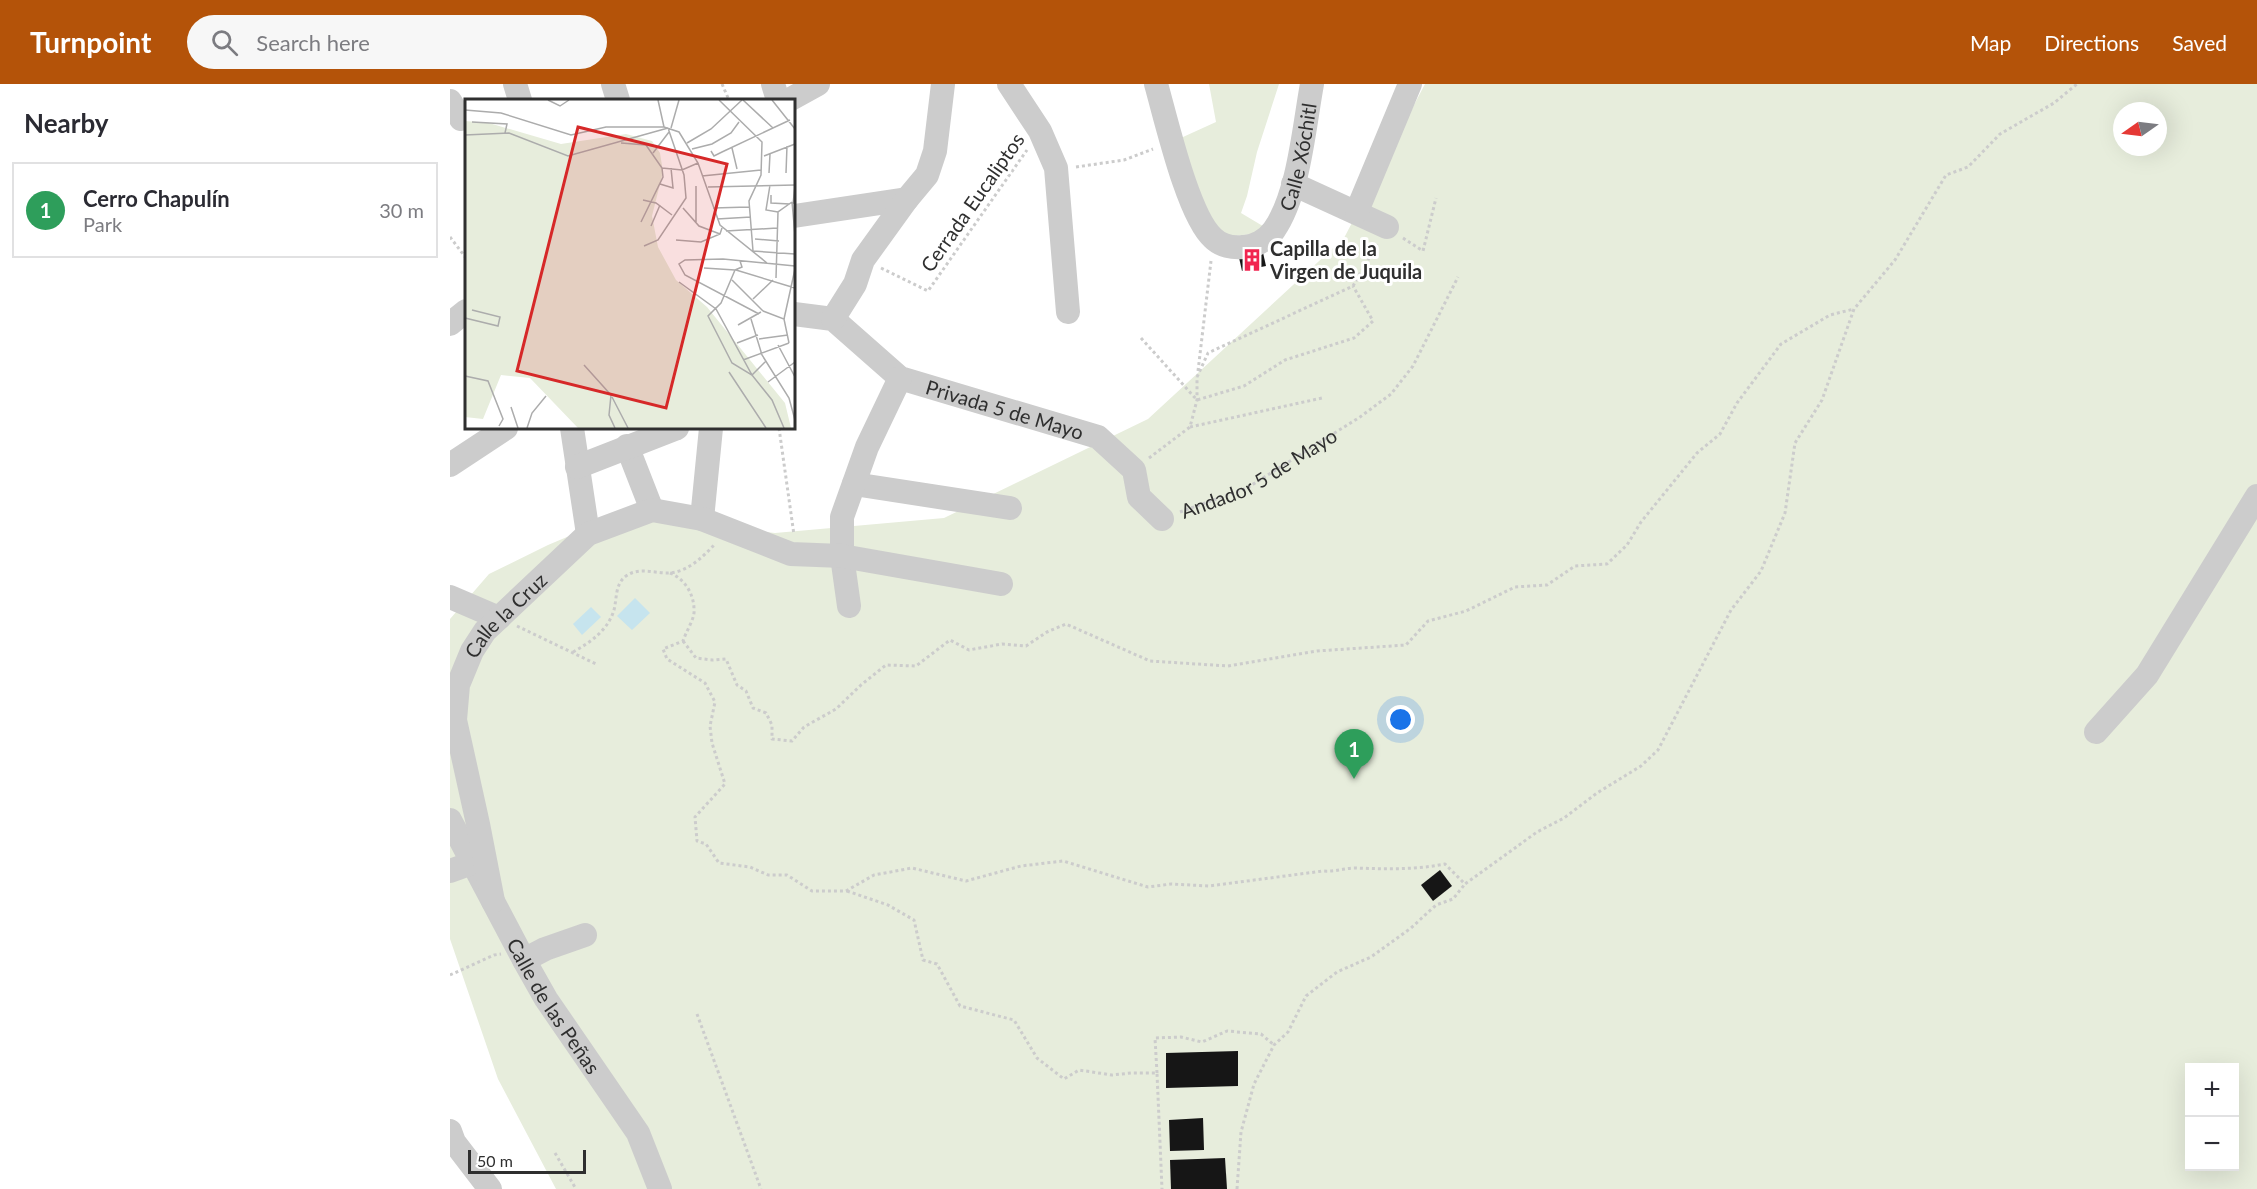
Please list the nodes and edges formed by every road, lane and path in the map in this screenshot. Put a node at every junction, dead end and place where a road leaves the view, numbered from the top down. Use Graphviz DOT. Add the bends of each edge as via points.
graph roads {
  1 [pos="514,84"];
  2 [pos="613,84"];
  3 [pos="722,84"];
  4 [pos="773,84"];
  5 [pos="818,84"];
  6 [pos="943,84"];
  7 [pos="1009,84"];
  8 [pos="1156,84"];
  9 [pos="1312,84"];
  10 [pos="1410,84"];
  11 [pos="2077,84"];
  12 [pos="520,99"];
  13 [pos="618,99"];
  14 [pos="729,99"];
  15 [pos="778,99"];
  16 [pos="791,99"];
  17 [pos="1040,131"];
  18 [pos="1172,141"];
  19 [pos="1056,168"];
  20 [pos="1293,184"];
  21 [pos="1436,198"];
  22 [pos="907,200"];
  23 [pos="1357,211"];
  24 [pos="795,216"];
  25 [pos="1387,227"];
  26 [pos="450,237"];
  27 [pos="1213,238"];
  28 [pos="465,257"];
  29 [pos="863,260"];
  30 [pos="1458,277"];
  31 [pos="1353,286"];
  32 [pos="1854,309"];
  33 [pos="465,312"];
  34 [pos="1068,312"];
  35 [pos="795,314"];
  36 [pos="832,319"];
  37 [pos="450,324"];
  38 [pos="1141,338"];
  39 [pos="1197,376"];
  40 [pos="900,378"];
  41 [pos="1322,398"];
  42 [pos="1197,400"];
  43 [pos="1190,427"];
  44 [pos="504,429"];
  45 [pos="572,429"];
  46 [pos="674,429"];
  47 [pos="711,429"];
  48 [pos="778,429"];
  49 [pos="627,446"];
  50 [pos="450,465"];
  51 [pos="577,467"];
  52 [pos="1134,470"];
  53 [pos="854,484"];
  54 [pos="2257,496"];
  55 [pos="1010,508"];
  56 [pos="652,510"];
  57 [pos="1162,519"];
  58 [pos="710,522"];
  59 [pos="588,534"];
  60 [pos="797,554"];
  61 [pos="842,556"];
  62 [pos="670,573"];
  63 [pos="1001,584"];
  64 [pos="450,597"];
  65 [pos="849,606"];
  66 [pos="499,618"];
  67 [pos="683,640"];
  68 [pos="573,652"];
  69 [pos="596,664"];
  70 [pos="2096,732"];
  71 [pos="450,820"];
  72 [pos="461,867"];
  73 [pos="1465,884"];
  74 [pos="846,891"];
  75 [pos="493,902"];
  76 [pos="577,939"];
  77 [pos="521,956"];
  78 [pos="450,975"];
  79 [pos="697,1014"];
  80 [pos="1274,1045"];
  81 [pos="1156,1073"];
  82 [pos="450,1131"];
  83 [pos="555,1154"];
  84 [pos="490,1189"];
  85 [pos="576,1189"];
  86 [pos="660,1189"];
  87 [pos="761,1189"];
  88 [pos="1162,1189"];
  89 [pos="1237,1189"];
  1 -- 12 [label="street"];
  2 -- 13 [label="street"];
  3 -- 14 [label="path"];
  4 -- 15 [label="street"];
  5 -- 16 [label="street"];
  6 -- 22 [label="street" via="935,151 927,176"];
  7 -- 17 [label="street"];
  8 -- 18 [label="street"];
  9 -- 20 [label="street, Calle Xóchitl"];
  10 -- 23 [label="street"];
  11 -- 32 [label="path" via="2054,103 2000,134 1968,166 1946,175 1895,260"];
  17 -- 19 [label="street"];
  17 -- 29 [label="path, Cerrada Eucaliptos" via="928,291"];
  18 -- 19 [label="path" via="1124,160"];
  18 -- 27 [label="street" via="1194,209"];
  19 -- 34 [label="street"];
  20 -- 23 [label="street"];
  20 -- 27 [label="street, Calle Xóchitl" via="1273,232 1253,247 1232,248"];
  21 -- 25 [label="path" via="1423,251"];
  22 -- 24 [label="street"];
  22 -- 29 [label="street"];
  23 -- 25 [label="street"];
  25 -- 31 [label="path"];
  26 -- 28 [label="path"];
  27 -- 39 [label="path"];
  29 -- 36 [label="street" via="855,284"];
  30 -- 57 [label="path, Andador 5 de Mayo" via="1413,366 1391,394 1246,488"];
  31 -- 39 [label="path" via="1208,353"];
  31 -- 42 [label="path" via="1373,321 1354,338 1285,360 1244,386"];
  32 -- 67 [label="path" via="1830,315 1781,344 1737,403 1720,434 1697,453 1627,545 1607,564 1575,566 1547,585 1515,587 1466,611 1428,621 1406,645 1317,651 1228,666 1150,661 1066,624 1026,646 1002,644 969,650 950,640 916,666 886,665 836,709 804,727 792,741 783,742 772,739 772,725 766,713 753,708 746,691 737,685 726,658 696,658"];
  32 -- 73 [label="path" via="1822,400 1794,443 1785,513 1761,571 1731,610 1658,750 1641,766 1564,818 1536,832"];
  33 -- 37 [label="street"];
  35 -- 36 [label="street"];
  36 -- 40 [label="street"];
  38 -- 42 [label="path"];
  39 -- 42 [label="path"];
  40 -- 52 [label="street, Privada 5 de Mayo" via="1098,437"];
  40 -- 53 [label="street"];
  41 -- 43 [label="path"];
  42 -- 43 [label="path"];
  43 -- 52 [label="path"];
  44 -- 50 [label="street"];
  45 -- 51 [label="street"];
  46 -- 49 [label="street"];
  47 -- 58 [label="street"];
  48 -- 60 [label="path"];
  49 -- 51 [label="street"];
  49 -- 56 [label="street"];
  51 -- 59 [label="street"];
  52 -- 57 [label="street, Andador 5 de Mayo" via="1138,497"];
  53 -- 55 [label="street"];
  53 -- 61 [label="street" via="842,517"];
  54 -- 70 [label="street" via="2147,675"];
  56 -- 58 [label="street"];
  56 -- 59 [label="street, Calle la Cruz"];
  58 -- 60 [label="street"];
  58 -- 62 [label="path" via="714,544 689,567"];
  59 -- 66 [label="street, Calle la Cruz"];
  60 -- 61 [label="street"];
  61 -- 63 [label="street"];
  61 -- 65 [label="street"];
  62 -- 67 [label="path" via="690,588 694,613"];
  62 -- 68 [label="path" via="635,572 624,577 607,625 592,641"];
  64 -- 66 [label="street"];
  66 -- 68 [label="path"];
  66 -- 75 [label="street, Calle la Cruz" via="472,651 458,685 455,720"];
  67 -- 74 [label="path" via="663,649 667,659 705,683 715,702 710,726 712,743 725,784 695,817 697,841 706,844 719,863 750,867 768,875 788,874 812,891"];
  68 -- 69 [label="path"];
  71 -- 72 [label="street, Calle de las Peñas"];
  72 -- 75 [label="street, Calle de las Peñas"];
  73 -- 74 [label="path" via="1444,864 1353,868 1209,886 1148,887 1063,861 1021,866 966,881 912,868 874,875"];
  73 -- 80 [label="path" via="1453,899 1436,904 1371,957 1336,972 1306,996 1288,1032"];
  74 -- 81 [label="path" via="888,905 914,920 923,960 937,964 960,1006 1014,1020 1037,1058 1064,1079 1079,1070 1112,1075"];
  75 -- 77 [label="street, Calle de las Peñas"];
  76 -- 77 [label="street"];
  77 -- 78 [label="path" via="494,955"];
  77 -- 86 [label="street, Calle de las Peñas" via="638,1133"];
  79 -- 87 [label="path"];
  80 -- 81 [label="path" via="1262,1034 1227,1031 1202,1042 1181,1037 1155,1038"];
  80 -- 89 [label="path" via="1254,1084 1242,1132"];
  81 -- 88 [label="path"];
  82 -- 84 [label="street"];
  83 -- 85 [label="path"];
}
